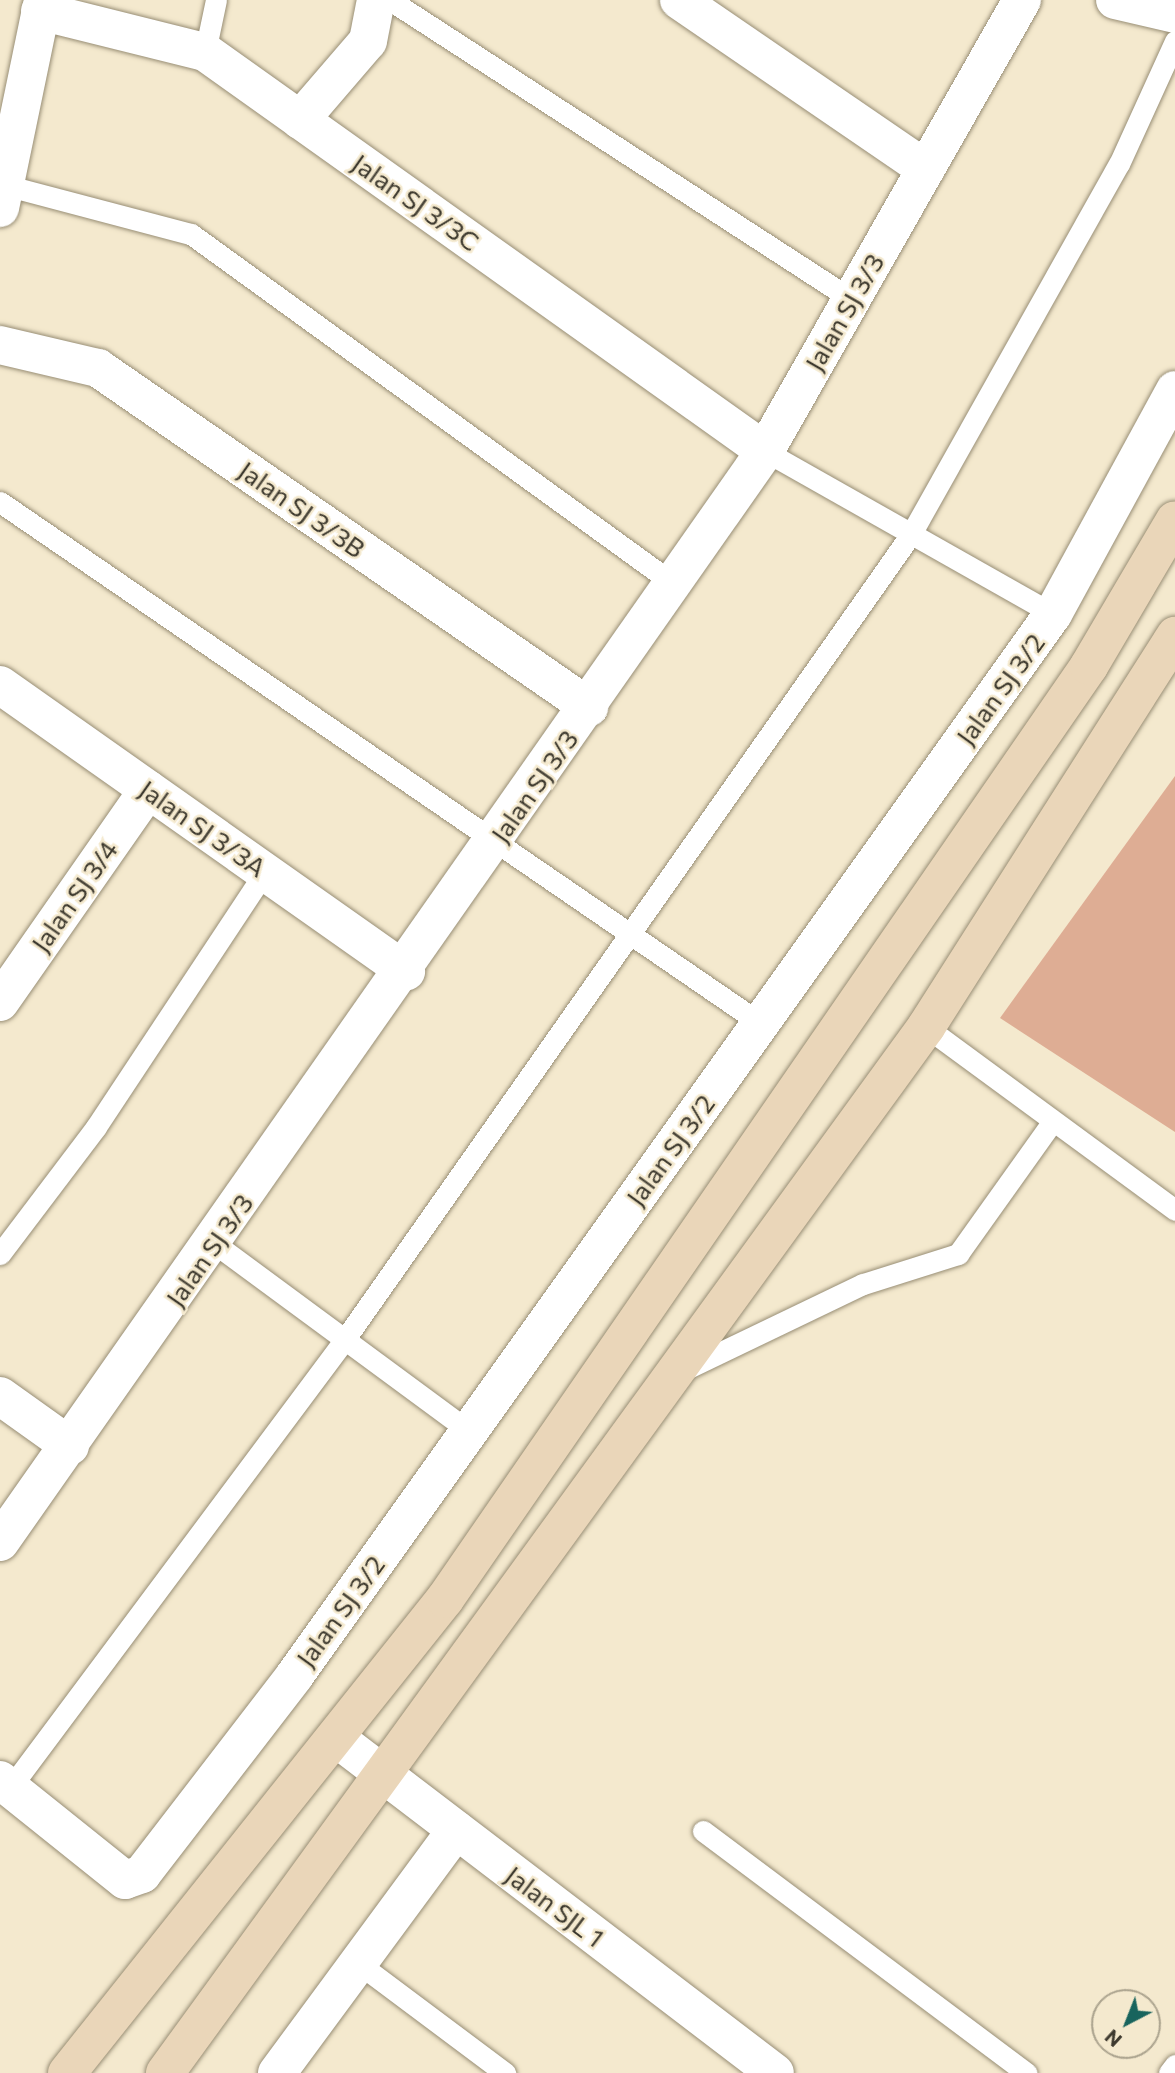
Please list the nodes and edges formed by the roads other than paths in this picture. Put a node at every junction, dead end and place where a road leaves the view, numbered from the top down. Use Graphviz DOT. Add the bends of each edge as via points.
graph roads {
  1 [pos="216,0"];
  2 [pos="376,0"];
  3 [pos="390,0"];
  4 [pos="679,0"];
  5 [pos="1022,0"];
  6 [pos="1115,0"];
  7 [pos="42,6"];
  8 [pos="1175,14"];
  9 [pos="1175,41"];
  10 [pos="205,52"];
  11 [pos="300,120"];
  12 [pos="926,169"];
  13 [pos="2,197"];
  14 [pos="851,299"];
  15 [pos="0,345"];
  16 [pos="1175,390"];
  17 [pos="765,451"];
  18 [pos="0,502"];
  19 [pos="1175,520"];
  20 [pos="911,534"];
  21 [pos="674,584"];
  22 [pos="1053,614"];
  23 [pos="1175,636"];
  24 [pos="4,698"];
  25 [pos="589,707"];
  26 [pos="148,790"];
  27 [pos="494,843"];
  28 [pos="265,872"];
  29 [pos="630,935"];
  30 [pos="406,971"];
  31 [pos="0,1002"];
  32 [pos="760,1023"];
  33 [pos="926,1027"];
  34 [pos="1053,1121"];
  35 [pos="1175,1210"];
  36 [pos="214,1243"];
  37 [pos="0,1254"];
  38 [pos="345,1339"];
  39 [pos="671,1378"];
  40 [pos="0,1396"];
  41 [pos="469,1431"];
  42 [pos="70,1446"];
  43 [pos="0,1542"];
  44 [pos="336,1738"];
  45 [pos="383,1774"];
  46 [pos="5,1784"];
  47 [pos="456,1830"];
  48 [pos="704,1831"];
  49 [pos="358,1963"];
  50 [pos="1175,2065"];
  51 [pos="67,2073"];
  52 [pos="165,2073"];
  53 [pos="277,2073"];
  54 [pos="505,2073"];
  55 [pos="775,2073"];
  56 [pos="1026,2073"];
  57 [pos="1169,2073"];
  1 -- 10 [label="lane"];
  2 -- 11 [label="street" via="368,41"];
  3 -- 14 [label="lane"];
  4 -- 12 [label="street"];
  5 -- 12 [label="street, Jalan SJ 3/3"];
  6 -- 8 [label="street"];
  7 -- 10 [label="street, Jalan SJ 3/3C"];
  7 -- 13 [label="street"];
  9 -- 20 [label="lane" via="1118,164"];
  10 -- 11 [label="street, Jalan SJ 3/3C"];
  11 -- 17 [label="street, Jalan SJ 3/3C"];
  12 -- 14 [label="street, Jalan SJ 3/3"];
  13 -- 21 [label="lane" via="191,234"];
  14 -- 17 [label="street, Jalan SJ 3/3"];
  15 -- 25 [label="street, Jalan SJ 3/3B" via="98,368"];
  16 -- 22 [label="street, Jalan SJ 3/2"];
  17 -- 20 [label="lane"];
  17 -- 21 [label="street, Jalan SJ 3/3"];
  18 -- 27 [label="lane"];
  19 -- 44 [label="street" via="1073,690 445,1599"];
  20 -- 22 [label="lane"];
  20 -- 29 [label="lane"];
  21 -- 25 [label="street, Jalan SJ 3/3"];
  22 -- 32 [label="street, Jalan SJ 3/2"];
  23 -- 33 [label="street"];
  24 -- 26 [label="street, Jalan SJ 3/3A"];
  25 -- 27 [label="street, Jalan SJ 3/3"];
  26 -- 28 [label="street, Jalan SJ 3/3A"];
  26 -- 31 [label="street, Jalan SJ 3/4"];
  27 -- 29 [label="lane"];
  27 -- 30 [label="street, Jalan SJ 3/3"];
  28 -- 30 [label="street, Jalan SJ 3/3A"];
  28 -- 37 [label="lane" via="96,1127"];
  29 -- 32 [label="lane"];
  29 -- 38 [label="lane"];
  30 -- 36 [label="street, Jalan SJ 3/3"];
  32 -- 41 [label="street, Jalan SJ 3/2"];
  33 -- 34 [label="lane"];
  33 -- 39 [label="street"];
  34 -- 35 [label="lane"];
  34 -- 39 [label="lane" via="958,1254 863,1284"];
  36 -- 38 [label="lane"];
  36 -- 42 [label="street, Jalan SJ 3/3"];
  38 -- 41 [label="lane"];
  38 -- 46 [label="lane"];
  39 -- 45 [label="street"];
  40 -- 42 [label="street"];
  41 -- 46 [label="street, Jalan SJ 3/2" via="295,1675 142,1874 125,1880"];
  42 -- 43 [label="street, Jalan SJ 3/3"];
  44 -- 45 [label="street, Jalan SJL 1"];
  44 -- 51 [label="street"];
  45 -- 47 [label="street, Jalan SJL 1"];
  45 -- 52 [label="street"];
  47 -- 49 [label="street"];
  47 -- 55 [label="street, Jalan SJL 1"];
  48 -- 56 [label="lane"];
  49 -- 53 [label="street"];
  49 -- 54 [label="lane"];
  50 -- 57 [label="lane"];
}
